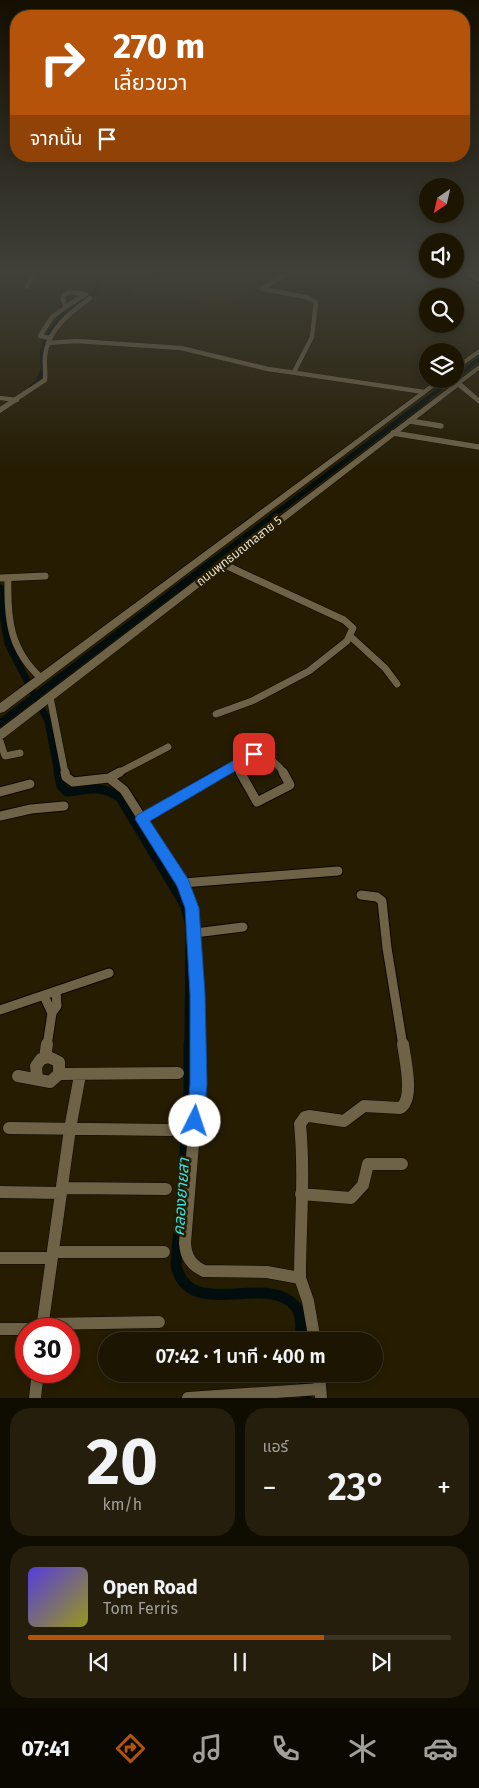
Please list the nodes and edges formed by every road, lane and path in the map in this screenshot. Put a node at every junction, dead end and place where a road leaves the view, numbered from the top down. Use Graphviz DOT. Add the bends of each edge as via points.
graph roads {
  1 [pos="48,340"];
  2 [pos="55,340"];
  3 [pos="310,340"];
  4 [pos="479,351"];
  5 [pos="464,362"];
  6 [pos="479,367"];
  7 [pos="296,373"];
  8 [pos="464,378"];
  9 [pos="430,388"];
  10 [pos="452,388"];
  11 [pos="464,388"];
  12 [pos="424,392"];
  13 [pos="7,399"];
  14 [pos="479,402"];
  15 [pos="0,410"];
  16 [pos="410,421"];
  17 [pos="440,426"];
  18 [pos="394,432"];
  19 [pos="479,445"];
  20 [pos="223,564"];
  21 [pos="45,576"];
  22 [pos="4,579"];
  23 [pos="5,619"];
  24 [pos="350,636"];
  25 [pos="40,679"];
  26 [pos="397,684"];
  27 [pos="49,698"];
  28 [pos="0,708"];
  29 [pos="216,714"];
  30 [pos="0,735"];
  31 [pos="0,741"];
  32 [pos="168,747"];
  33 [pos="20,753"];
  34 [pos="236,765"];
  35 [pos="109,778"];
  36 [pos="30,784"];
  37 [pos="0,792"];
  38 [pos="64,806"];
  39 [pos="0,816"];
  40 [pos="142,819"];
  41 [pos="338,870"];
  42 [pos="183,883"];
  43 [pos="361,895"];
  44 [pos="243,927"];
  45 [pos="195,932"];
  46 [pos="110,973"];
  47 [pos="56,991"];
  48 [pos="44,996"];
  49 [pos="0,1010"];
  50 [pos="52,1013"];
  51 [pos="45,1057"];
  52 [pos="59,1074"];
  53 [pos="178,1074"];
  54 [pos="80,1075"];
  55 [pos="18,1076"];
  56 [pos="37,1078"];
  57 [pos="8,1128"];
  58 [pos="70,1129"];
  59 [pos="171,1130"];
  60 [pos="402,1164"];
  61 [pos="166,1188"];
  62 [pos="62,1190"];
  63 [pos="0,1192"];
  64 [pos="301,1194"];
  65 [pos="164,1252"];
  66 [pos="53,1255"];
  67 [pos="0,1258"];
  68 [pos="300,1278"];
  69 [pos="43,1318"];
  70 [pos="159,1322"];
  71 [pos="80,1325"];
  72 [pos="0,1329"];
  73 [pos="15,1329"];
  74 [pos="313,1332"];
  75 [pos="37,1383"];
  76 [pos="314,1392"];
  77 [pos="35,1398"];
  78 [pos="188,1398"];
  1 -- 13 [label="street" via="45,380"];
  2 -- 7 [label="street" via="183,348 268,370"];
  3 -- 7 [label="street"];
  4 -- 5 [label="main road"];
  6 -- 8 [label="main road, ถนนพุทธมณฑลสาย 5"];
  7 -- 12 [label="street"];
  9 -- 12 [label="main road, ถนนพุทธมณฑลสาย 5"];
  10 -- 16 [label="main road, ถนนพุทธมณฑลสาย 5"];
  11 -- 14 [label="main road"];
  12 -- 25 [label="main road, ถนนพุทธมณฑลสาย 5"];
  13 -- 15 [label="street"];
  16 -- 17 [label="street"];
  16 -- 18 [label="main road, ถนนพุทธมณฑลสาย 5"];
  18 -- 19 [label="street"];
  18 -- 20 [label="main road, ถนนพุทธมณฑลสาย 5"];
  20 -- 24 [label="street" via="344,620 353,628"];
  20 -- 27 [label="main road, ถนนพุทธมณฑลสาย 5"];
  21 -- 22 [label="street"];
  22 -- 23 [label="street"];
  23 -- 25 [label="street" via="24,660"];
  24 -- 26 [label="street" via="385,668"];
  24 -- 29 [label="street" via="309,671 257,699"];
  25 -- 28 [label="main road, ถนนพุทธมณฑลสาย 5"];
  27 -- 30 [label="main road, ถนนพุทธมณฑลสาย 5"];
  27 -- 35 [label="street" via="66,778 73,782"];
  31 -- 33 [label="street" via="5,756"];
  32 -- 35 [label="street"];
  34 -- 34 [label="street" via="257,802 290,785 274,761 265,754 253,754"];
  34 -- 40 [label="street"];
  35 -- 40 [label="street" via="124,790"];
  36 -- 37 [label="street"];
  38 -- 39 [label="street"];
  40 -- 42 [label="street"];
  41 -- 42 [label="street"];
  42 -- 45 [label="street" via="192,908"];
  43 -- 64 [label="street" via="382,901 408,1078 408,1101 400,1108 364,1106 344,1121 305,1118 299,1129 303,1157"];
  44 -- 45 [label="street"];
  45 -- 68 [label="street" via="198,1083 186,1255 194,1267 204,1270 272,1273"];
  46 -- 47 [label="street"];
  47 -- 48 [label="street"];
  47 -- 50 [label="street" via="57,1006"];
  48 -- 49 [label="street"];
  48 -- 50 [label="street"];
  50 -- 51 [label="street"];
  51 -- 52 [label="street" via="57,1059"];
  51 -- 56 [label="street" via="36,1066"];
  52 -- 54 [label="street"];
  52 -- 56 [label="street" via="46,1083"];
  53 -- 54 [label="street"];
  54 -- 58 [label="street"];
  55 -- 56 [label="street"];
  57 -- 58 [label="street"];
  58 -- 59 [label="street"];
  58 -- 62 [label="street"];
  60 -- 64 [label="street" via="368,1164 364,1185 351,1198"];
  61 -- 62 [label="street"];
  62 -- 63 [label="street"];
  62 -- 66 [label="street"];
  64 -- 68 [label="street"];
  65 -- 66 [label="street"];
  66 -- 67 [label="street"];
  66 -- 69 [label="street"];
  68 -- 74 [label="street" via="308,1301"];
  70 -- 71 [label="street"];
  72 -- 73 [label="street"];
  75 -- 77 [label="street"];
  76 -- 78 [label="street"];
}
